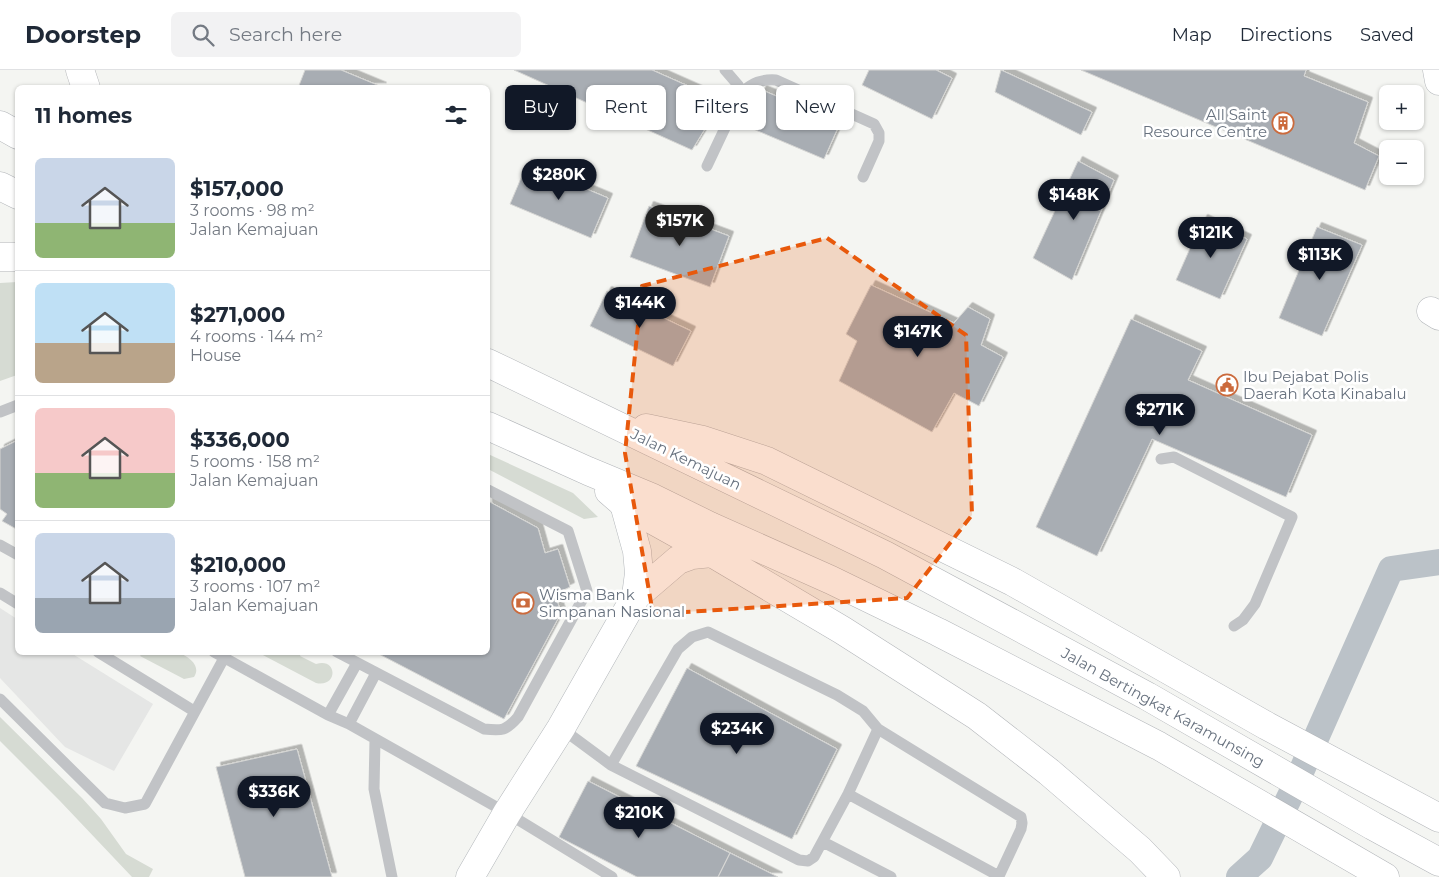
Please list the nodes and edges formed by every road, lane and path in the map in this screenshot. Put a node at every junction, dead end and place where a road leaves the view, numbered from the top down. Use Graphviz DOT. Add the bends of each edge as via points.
graph roads {
  1 [pos="80,70"];
  2 [pos="725,70"];
  3 [pos="1437,70"];
  4 [pos="1439,81"];
  5 [pos="85,85"];
  6 [pos="738,85"];
  7 [pos="751,85"];
  8 [pos="0,125"];
  9 [pos="724,130"];
  10 [pos="15,133"];
  11 [pos="707,166"];
  12 [pos="863,177"];
  13 [pos="0,186"];
  14 [pos="15,194"];
  15 [pos="0,257"];
  16 [pos="15,257"];
  17 [pos="490,363"];
  18 [pos="15,406"];
  19 [pos="0,412"];
  20 [pos="606,419"];
  21 [pos="490,427"];
  22 [pos="1161,458"];
  23 [pos="588,471"];
  24 [pos="490,491"];
  25 [pos="624,504"];
  26 [pos="0,545"];
  27 [pos="15,553"];
  28 [pos="712,553"];
  29 [pos="885,555"];
  30 [pos="0,594"];
  31 [pos="636,596"];
  32 [pos="15,602"];
  33 [pos="1234,626"];
  34 [pos="103,655"];
  35 [pos="219,655"];
  36 [pos="343,655"];
  37 [pos="358,663"];
  38 [pos="376,673"];
  39 [pos="0,699"];
  40 [pos="194,711"];
  41 [pos="328,715"];
  42 [pos="349,724"];
  43 [pos="561,728"];
  44 [pos="878,729"];
  45 [pos="375,740"];
  46 [pos="611,765"];
  47 [pos="848,794"];
  48 [pos="507,813"];
  49 [pos="1437,815"];
  50 [pos="823,842"];
  51 [pos="1439,862"];
  52 [pos="392,877"];
  53 [pos="470,877"];
  54 [pos="612,877"];
  55 [pos="891,877"];
  56 [pos="998,877"];
  57 [pos="1166,877"];
  58 [pos="1385,877"];
  1 -- 5 [label="main road"];
  2 -- 6 [label="lane"];
  3 -- 4 [label="main road"];
  7 -- 12 [label="lane" via="776,80 874,124 879,141"];
  8 -- 10 [label="main road"];
  9 -- 11 [label="lane"];
  13 -- 14 [label="main road"];
  15 -- 16 [label="main road"];
  17 -- 20 [label="main road, Jalan Kemajuan"];
  18 -- 19 [label="lane"];
  20 -- 29 [label="main road, Jalan Kemajuan"];
  20 -- 49 [label="main road" via="703,440 767,462 1013,582 1267,726"];
  21 -- 23 [label="main road"];
  22 -- 33 [label="lane" via="1174,457 1292,517 1255,604"];
  23 -- 25 [label="main road"];
  23 -- 58 [label="main road" via="653,498 938,632 1159,746"];
  24 -- 38 [label="lane" via="568,531 587,591 518,717 500,731 484,729"];
  25 -- 28 [label="main road"];
  25 -- 31 [label="main road" via="637,551"];
  26 -- 27 [label="lane"];
  28 -- 31 [label="main road" via="678,560"];
  28 -- 57 [label="main road" via="978,716 1049,772 1140,850"];
  29 -- 51 [label="main road, Jalan Bertingkat Karamunsing" via="1147,696"];
  30 -- 32 [label="lane"];
  31 -- 43 [label="main road"];
  34 -- 40 [label="lane"];
  35 -- 40 [label="lane"];
  35 -- 41 [label="lane"];
  36 -- 37 [label="lane"];
  37 -- 38 [label="lane"];
  37 -- 41 [label="lane"];
  38 -- 42 [label="lane"];
  39 -- 40 [label="lane" via="105,803 125,808 145,804"];
  41 -- 42 [label="lane"];
  42 -- 45 [label="lane"];
  43 -- 46 [label="lane"];
  43 -- 48 [label="main road"];
  44 -- 46 [label="lane" via="863,711 837,695 708,632 692,637 678,649"];
  44 -- 47 [label="lane"];
  44 -- 56 [label="lane" via="1021,817 1021,830"];
  45 -- 48 [label="lane"];
  45 -- 52 [label="lane" via="374,789"];
  46 -- 50 [label="lane" via="799,860 808,861 814,857"];
  47 -- 50 [label="lane"];
  47 -- 56 [label="lane"];
  48 -- 53 [label="main road"];
  48 -- 54 [label="lane"];
  50 -- 55 [label="lane"];
}
